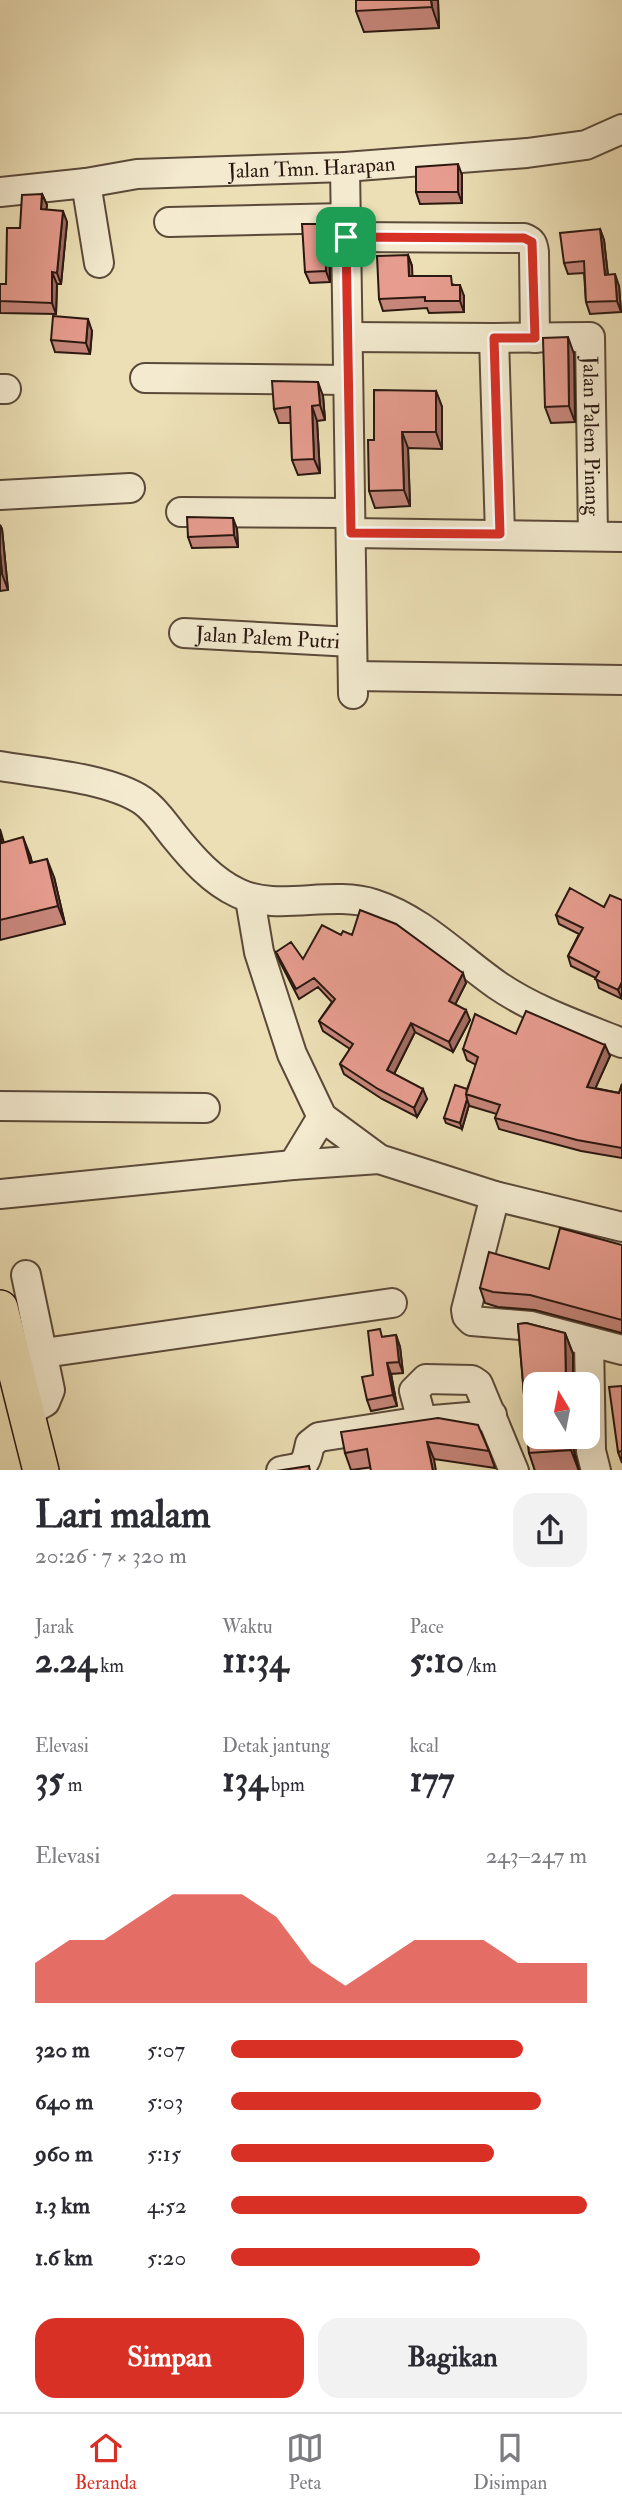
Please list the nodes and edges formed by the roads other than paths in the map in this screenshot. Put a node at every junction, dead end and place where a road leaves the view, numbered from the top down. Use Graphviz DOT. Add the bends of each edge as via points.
graph roads {
  1 [pos="622,130"];
  2 [pos="345,167"];
  3 [pos="86,183"];
  4 [pos="0,192"];
  5 [pos="169,222"];
  6 [pos="346,228"];
  7 [pos="99,263"];
  8 [pos="348,337"];
  9 [pos="494,338"];
  10 [pos="535,338"];
  11 [pos="145,378"];
  12 [pos="348,380"];
  13 [pos="130,488"];
  14 [pos="0,495"];
  15 [pos="180,512"];
  16 [pos="351,523"];
  17 [pos="500,534"];
  18 [pos="593,536"];
  19 [pos="622,537"];
  20 [pos="184,633"];
  21 [pos="352,642"];
  22 [pos="622,680"];
  23 [pos="0,766"];
  24 [pos="250,899"];
  25 [pos="622,1043"];
  26 [pos="0,1106"];
  27 [pos="205,1108"];
  28 [pos="322,1117"];
  29 [pos="379,1159"];
  30 [pos="293,1165"];
  31 [pos="0,1194"];
  32 [pos="495,1196"];
  33 [pos="622,1227"];
  34 [pos="26,1275"];
  35 [pos="392,1303"];
  36 [pos="0,1308"];
  37 [pos="589,1342"];
  38 [pos="622,1350"];
  39 [pos="31,1367"];
  40 [pos="492,1415"];
  41 [pos="422,1421"];
  42 [pos="41,1470"];
  43 [pos="287,1470"];
  44 [pos="514,1470"];
  45 [pos="596,1470"];
  1 -- 2 [label="street, Jalan Tmn. Harapan" via="586,145 553,150"];
  2 -- 3 [label="street, Jalan Tmn. Harapan" via="137,174"];
  2 -- 6 [label="street"];
  3 -- 4 [label="street, Jalan Tmn. Harapan"];
  3 -- 7 [label="street"];
  5 -- 6 [label="street"];
  6 -- 8 [label="street"];
  6 -- 10 [label="street" via="529,240 534,252"];
  8 -- 9 [label="street"];
  8 -- 12 [label="street"];
  9 -- 10 [label="street"];
  9 -- 17 [label="street"];
  10 -- 18 [label="street, Jalan Palem Pinang" via="590,337"];
  11 -- 12 [label="street"];
  12 -- 16 [label="street"];
  13 -- 14 [label="street"];
  15 -- 16 [label="street"];
  16 -- 17 [label="street"];
  16 -- 21 [label="street"];
  17 -- 18 [label="street"];
  18 -- 19 [label="street"];
  20 -- 21 [label="street, Jalan Palem Putri"];
  21 -- 22 [label="street" via="353,685"];
  23 -- 24 [label="street" via="105,784 144,802 201,867"];
  24 -- 25 [label="street" via="347,898 374,904 424,929 500,986 550,1014"];
  24 -- 28 [label="street" via="259,952 292,1054"];
  26 -- 27 [label="street"];
  28 -- 29 [label="street"];
  28 -- 30 [label="street"];
  29 -- 30 [label="street"];
  29 -- 32 [label="street"];
  30 -- 31 [label="street"];
  32 -- 33 [label="street"];
  32 -- 37 [label="street" via="467,1316 472,1321 531,1326"];
  34 -- 39 [label="street"];
  35 -- 39 [label="street"];
  36 -- 39 [label="main road"];
  37 -- 38 [label="street"];
  37 -- 45 [label="street"];
  39 -- 42 [label="main road"];
  40 -- 41 [label="street"];
  40 -- 41 [label="street" via="484,1393 472,1380 426,1379 414,1391"];
  40 -- 44 [label="street"];
  41 -- 43 [label="street" via="319,1437 310,1444 306,1462"];
}
